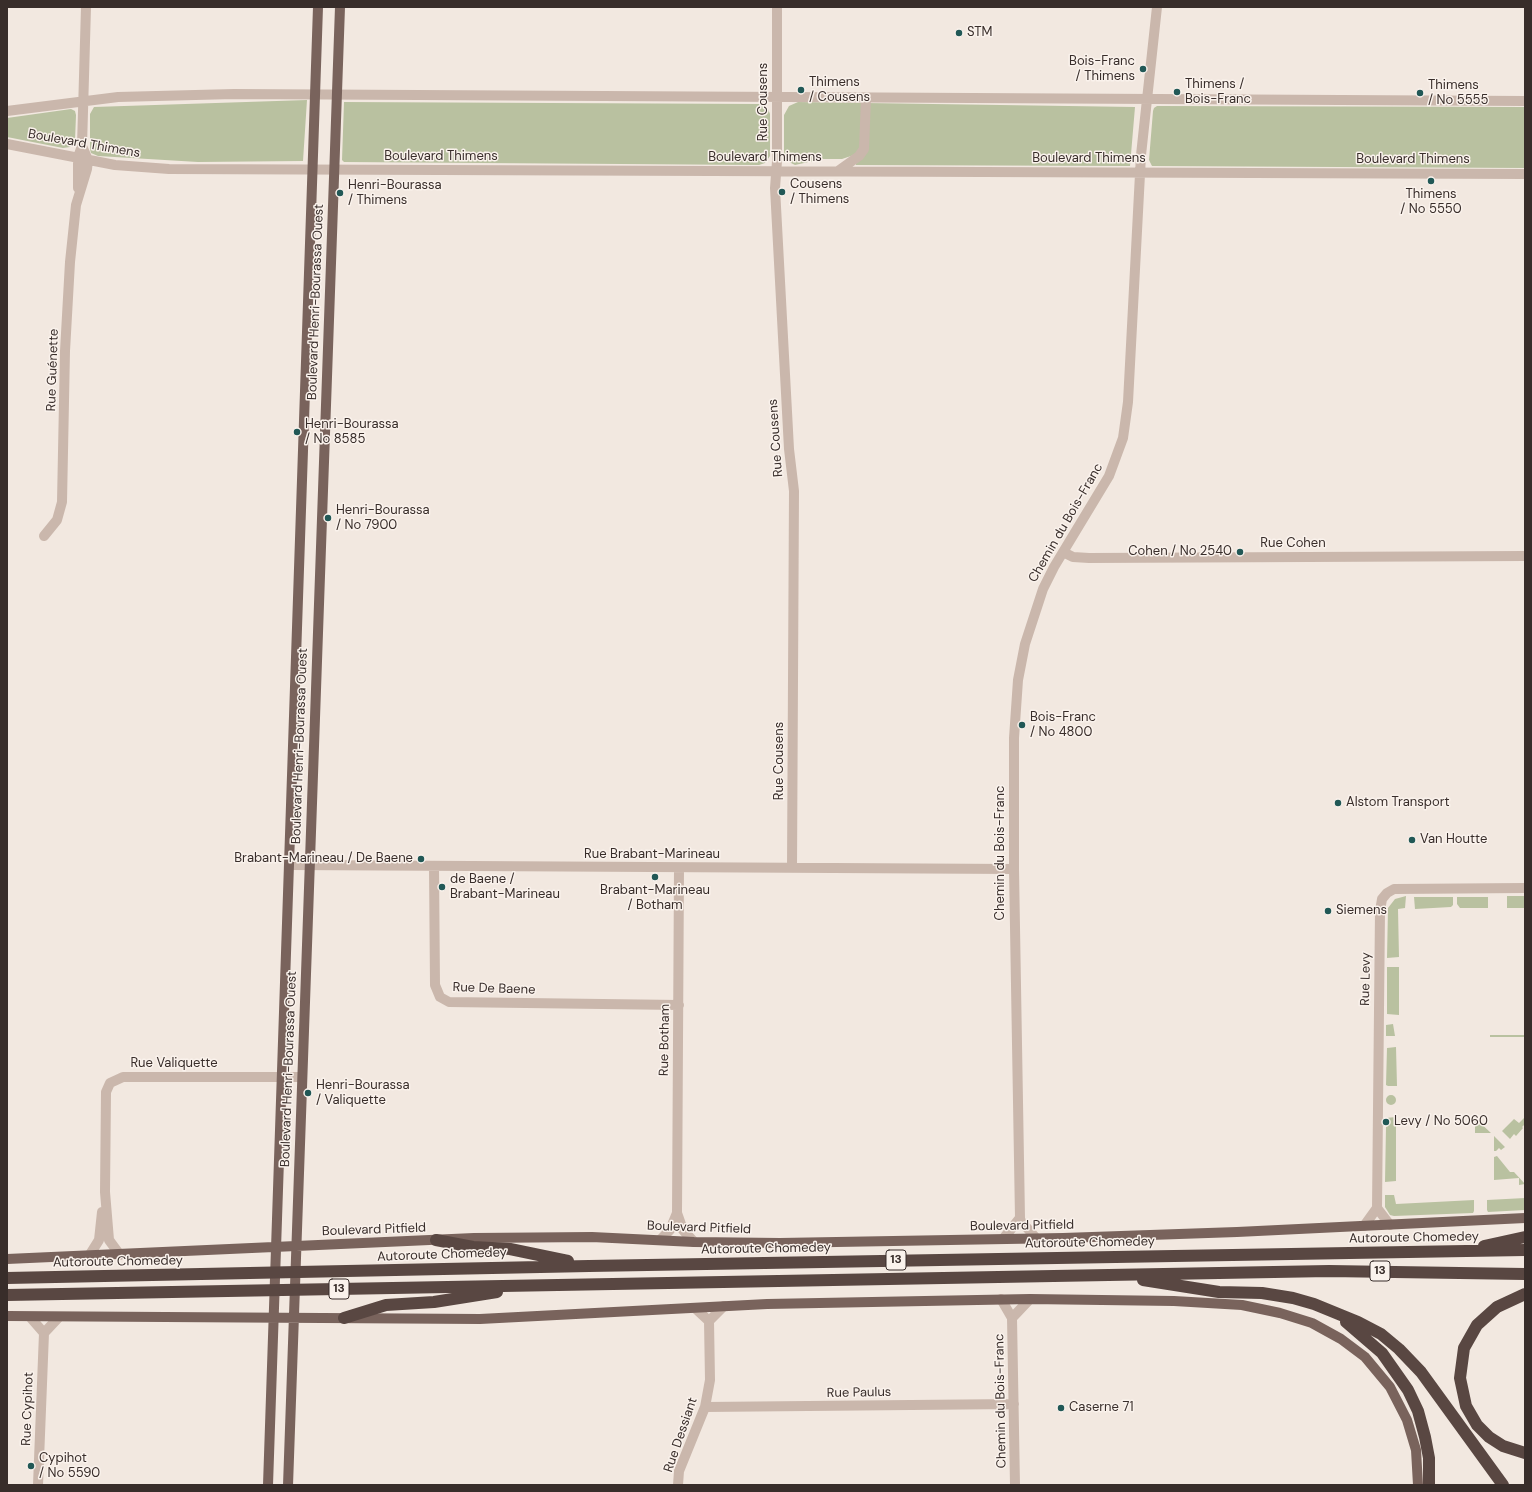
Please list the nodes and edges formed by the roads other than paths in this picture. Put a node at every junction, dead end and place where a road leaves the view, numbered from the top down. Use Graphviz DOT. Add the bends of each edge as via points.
graph roads {
  1 [pos="86,7"];
  2 [pos="318,7"];
  3 [pos="340,7"];
  4 [pos="777,7"];
  5 [pos="1157,7"];
  6 [pos="315,94"];
  7 [pos="337,94"];
  8 [pos="778,97"];
  9 [pos="866,98"];
  10 [pos="83,100"];
  11 [pos="1146,100"];
  12 [pos="1525,101"];
  13 [pos="7,111"];
  14 [pos="7,144"];
  15 [pos="82,146"];
  16 [pos="78,158"];
  17 [pos="88,160"];
  18 [pos="312,170"];
  19 [pos="334,170"];
  20 [pos="776,171"];
  21 [pos="838,171"];
  22 [pos="1140,172"];
  23 [pos="1525,174"];
  24 [pos="78,199"];
  25 [pos="44,536"];
  26 [pos="1063,552"];
  27 [pos="1525,556"];
  28 [pos="290,866"];
  29 [pos="308,866"];
  30 [pos="434,867"];
  31 [pos="680,868"];
  32 [pos="792,868"];
  33 [pos="1014,869"];
  34 [pos="1525,888"];
  35 [pos="679,1005"];
  36 [pos="282,1077"];
  37 [pos="301,1077"];
  38 [pos="105,1192"];
  39 [pos="1377,1208"];
  40 [pos="677,1212"];
  41 [pos="1525,1218"];
  42 [pos="1020,1220"];
  43 [pos="1390,1225"];
  44 [pos="1364,1226"];
  45 [pos="1525,1237"];
  46 [pos="1036,1238"];
  47 [pos="1003,1239"];
  48 [pos="436,1240"];
  49 [pos="660,1240"];
  50 [pos="694,1242"];
  51 [pos="1525,1250"];
  52 [pos="1459,1251"];
  53 [pos="120,1255"];
  54 [pos="89,1256"];
  55 [pos="7,1259"];
  56 [pos="589,1266"];
  57 [pos="1525,1274"];
  58 [pos="1110,1276"];
  59 [pos="7,1278"];
  60 [pos="544,1285"];
  61 [pos="1525,1294"];
  62 [pos="7,1295"];
  63 [pos="1030,1299"];
  64 [pos="1001,1300"];
  65 [pos="724,1306"];
  66 [pos="695,1308"];
  67 [pos="1332,1312"];
  68 [pos="7,1316"];
  69 [pos="30,1317"];
  70 [pos="59,1317"];
  71 [pos="344,1318"];
  72 [pos="1012,1318"];
  73 [pos="709,1321"];
  74 [pos="44,1333"];
  75 [pos="1014,1404"];
  76 [pos="705,1407"];
  77 [pos="1525,1453"];
  78 [pos="38,1485"];
  79 [pos="268,1485"];
  80 [pos="288,1485"];
  81 [pos="678,1485"];
  82 [pos="1015,1485"];
  83 [pos="1418,1485"];
  84 [pos="1429,1485"];
  85 [pos="1503,1485"];
  1 -- 10 [label="street, Rue Guénette"];
  2 -- 6 [label="main road, Boulevard Henri-Bourassa Ouest"];
  3 -- 7 [label="main road, Boulevard Henri-Bourassa Ouest"];
  4 -- 8 [label="street, Rue Cousens"];
  5 -- 11 [label="street, Chemin du Bois-Franc"];
  6 -- 7 [label="street, Boulevard Thimens"];
  6 -- 10 [label="street, Boulevard Thimens" via="164,94"];
  6 -- 18 [label="main road, Boulevard Henri-Bourassa Ouest"];
  7 -- 8 [label="street, Boulevard Thimens"];
  7 -- 19 [label="main road, Boulevard Henri-Bourassa Ouest"];
  8 -- 9 [label="street, Boulevard Thimens"];
  8 -- 20 [label="street, Rue Cousens"];
  9 -- 11 [label="street, Boulevard Thimens"];
  9 -- 21 [label="street" via="864,149 859,156"];
  10 -- 13 [label="street, Boulevard Thimens"];
  10 -- 15 [label="street, Rue Guénette"];
  11 -- 12 [label="street, Boulevard Thimens"];
  11 -- 22 [label="street, Chemin du Bois-Franc"];
  14 -- 16 [label="street, Boulevard Thimens"];
  15 -- 16 [label="street, Rue Guénette"];
  15 -- 17 [label="street, Rue Guénette"];
  16 -- 17 [label="street, Boulevard Thimens"];
  16 -- 24 [label="street, Rue Guénette"];
  17 -- 18 [label="street, Boulevard Thimens" via="158,169"];
  17 -- 24 [label="street, Rue Guénette"];
  18 -- 19 [label="street, Boulevard Thimens"];
  18 -- 28 [label="main road, Boulevard Henri-Bourassa Ouest"];
  19 -- 20 [label="street, Boulevard Thimens"];
  19 -- 29 [label="main road, Boulevard Henri-Bourassa Ouest"];
  20 -- 21 [label="street, Boulevard Thimens"];
  20 -- 32 [label="street, Rue Cousens" via="789,441 794,492"];
  21 -- 22 [label="street, Boulevard Thimens"];
  22 -- 23 [label="street, Boulevard Thimens"];
  22 -- 26 [label="street, Chemin du Bois-Franc" via="1128,402 1123,438 1109,476"];
  24 -- 25 [label="street, Rue Guénette" via="71,255 66,337 62,502 57,520"];
  26 -- 27 [label="street, Rue Cohen" via="1073,557 1089,558"];
  26 -- 33 [label="street, Chemin du Bois-Franc" via="1047,580 1036,608 1019,674 1014,738"];
  28 -- 29 [label="street, Rue Brabant-Marineau"];
  28 -- 36 [label="main road, Boulevard Henri-Bourassa Ouest"];
  29 -- 30 [label="street, Rue Brabant-Marineau"];
  29 -- 37 [label="main road, Boulevard Henri-Bourassa Ouest"];
  30 -- 31 [label="street, Rue Brabant-Marineau"];
  30 -- 35 [label="street, Rue De Baene" via="435,985 440,997 450,1002"];
  31 -- 32 [label="street, Rue Brabant-Marineau"];
  31 -- 35 [label="street, Rue Botham"];
  32 -- 33 [label="street, Rue Brabant-Marineau"];
  33 -- 42 [label="street, Chemin du Bois-Franc"];
  34 -- 39 [label="street, Rue Levy" via="1394,889 1386,893 1382,899"];
  35 -- 40 [label="street, Rue Botham"];
  36 -- 37 [label="street, Rue Valiquette"];
  36 -- 38 [label="street, Rue Valiquette" via="130,1077 114,1080 106,1092"];
  36 -- 79 [label="main road, Boulevard Henri-Bourassa Ouest"];
  37 -- 80 [label="main road, Boulevard Henri-Bourassa Ouest"];
  38 -- 53 [label="street, Rue Valiquette" via="109,1240"];
  38 -- 54 [label="street, Rue Valiquette" via="99,1240"];
  39 -- 43 [label="street"];
  39 -- 44 [label="street"];
  40 -- 49 [label="street, Rue Botham" via="670,1230"];
  40 -- 50 [label="street, Rue Botham" via="683,1230"];
  41 -- 43 [label="main road, Boulevard Pitfield"];
  42 -- 46 [label="street"];
  42 -- 47 [label="street"];
  43 -- 44 [label="main road, Boulevard Pitfield"];
  44 -- 46 [label="main road, Boulevard Pitfield" via="1176,1235"];
  45 -- 52 [label="highway"];
  46 -- 47 [label="main road, Boulevard Pitfield"];
  47 -- 50 [label="main road, Boulevard Pitfield"];
  48 -- 49 [label="main road, Boulevard Pitfield" via="528,1237"];
  48 -- 53 [label="main road, Boulevard Pitfield"];
  48 -- 56 [label="highway" via="473,1247 510,1249"];
  49 -- 50 [label="main road, Boulevard Pitfield"];
  51 -- 52 [label="highway, Autoroute Chomedey / 13"];
  52 -- 56 [label="highway, Autoroute Chomedey / 13"];
  53 -- 54 [label="main road, Boulevard Pitfield"];
  54 -- 55 [label="main road, Boulevard Pitfield"];
  56 -- 59 [label="highway, Autoroute Chomedey / 13"];
  57 -- 58 [label="highway, 13" via="1329,1272"];
  58 -- 60 [label="highway, 13"];
  58 -- 67 [label="highway" via="1219,1292 1282,1296 1304,1300"];
  60 -- 62 [label="highway, 13"];
  60 -- 71 [label="highway" via="434,1302 386,1306"];
  61 -- 77 [label="highway" via="1496,1307 1477,1325 1464,1348 1460,1378 1463,1399 1477,1425 1499,1443"];
  63 -- 64 [label="main road"];
  63 -- 72 [label="street"];
  63 -- 83 [label="main road" via="1221,1303 1254,1307 1302,1319 1333,1334 1365,1357 1390,1387 1407,1420 1416,1450"];
  64 -- 65 [label="main road"];
  64 -- 72 [label="street"];
  65 -- 66 [label="main road"];
  65 -- 73 [label="street"];
  66 -- 71 [label="main road" via="480,1319"];
  66 -- 73 [label="street"];
  67 -- 84 [label="highway" via="1382,1353 1408,1390 1425,1437 1429,1458"];
  67 -- 85 [label="highway" via="1381,1334 1404,1353 1426,1378"];
  68 -- 69 [label="main road"];
  69 -- 70 [label="main road"];
  69 -- 74 [label="street"];
  70 -- 71 [label="main road"];
  70 -- 74 [label="street"];
  72 -- 75 [label="street, Chemin du Bois-Franc"];
  73 -- 76 [label="street, Rue Dessiant" via="711,1369"];
  74 -- 78 [label="street, Rue Cypihot"];
  75 -- 76 [label="street, Rue Paulus"];
  75 -- 82 [label="street, Chemin du Bois-Franc"];
  76 -- 81 [label="street, Rue Dessiant" via="679,1471"];
}
